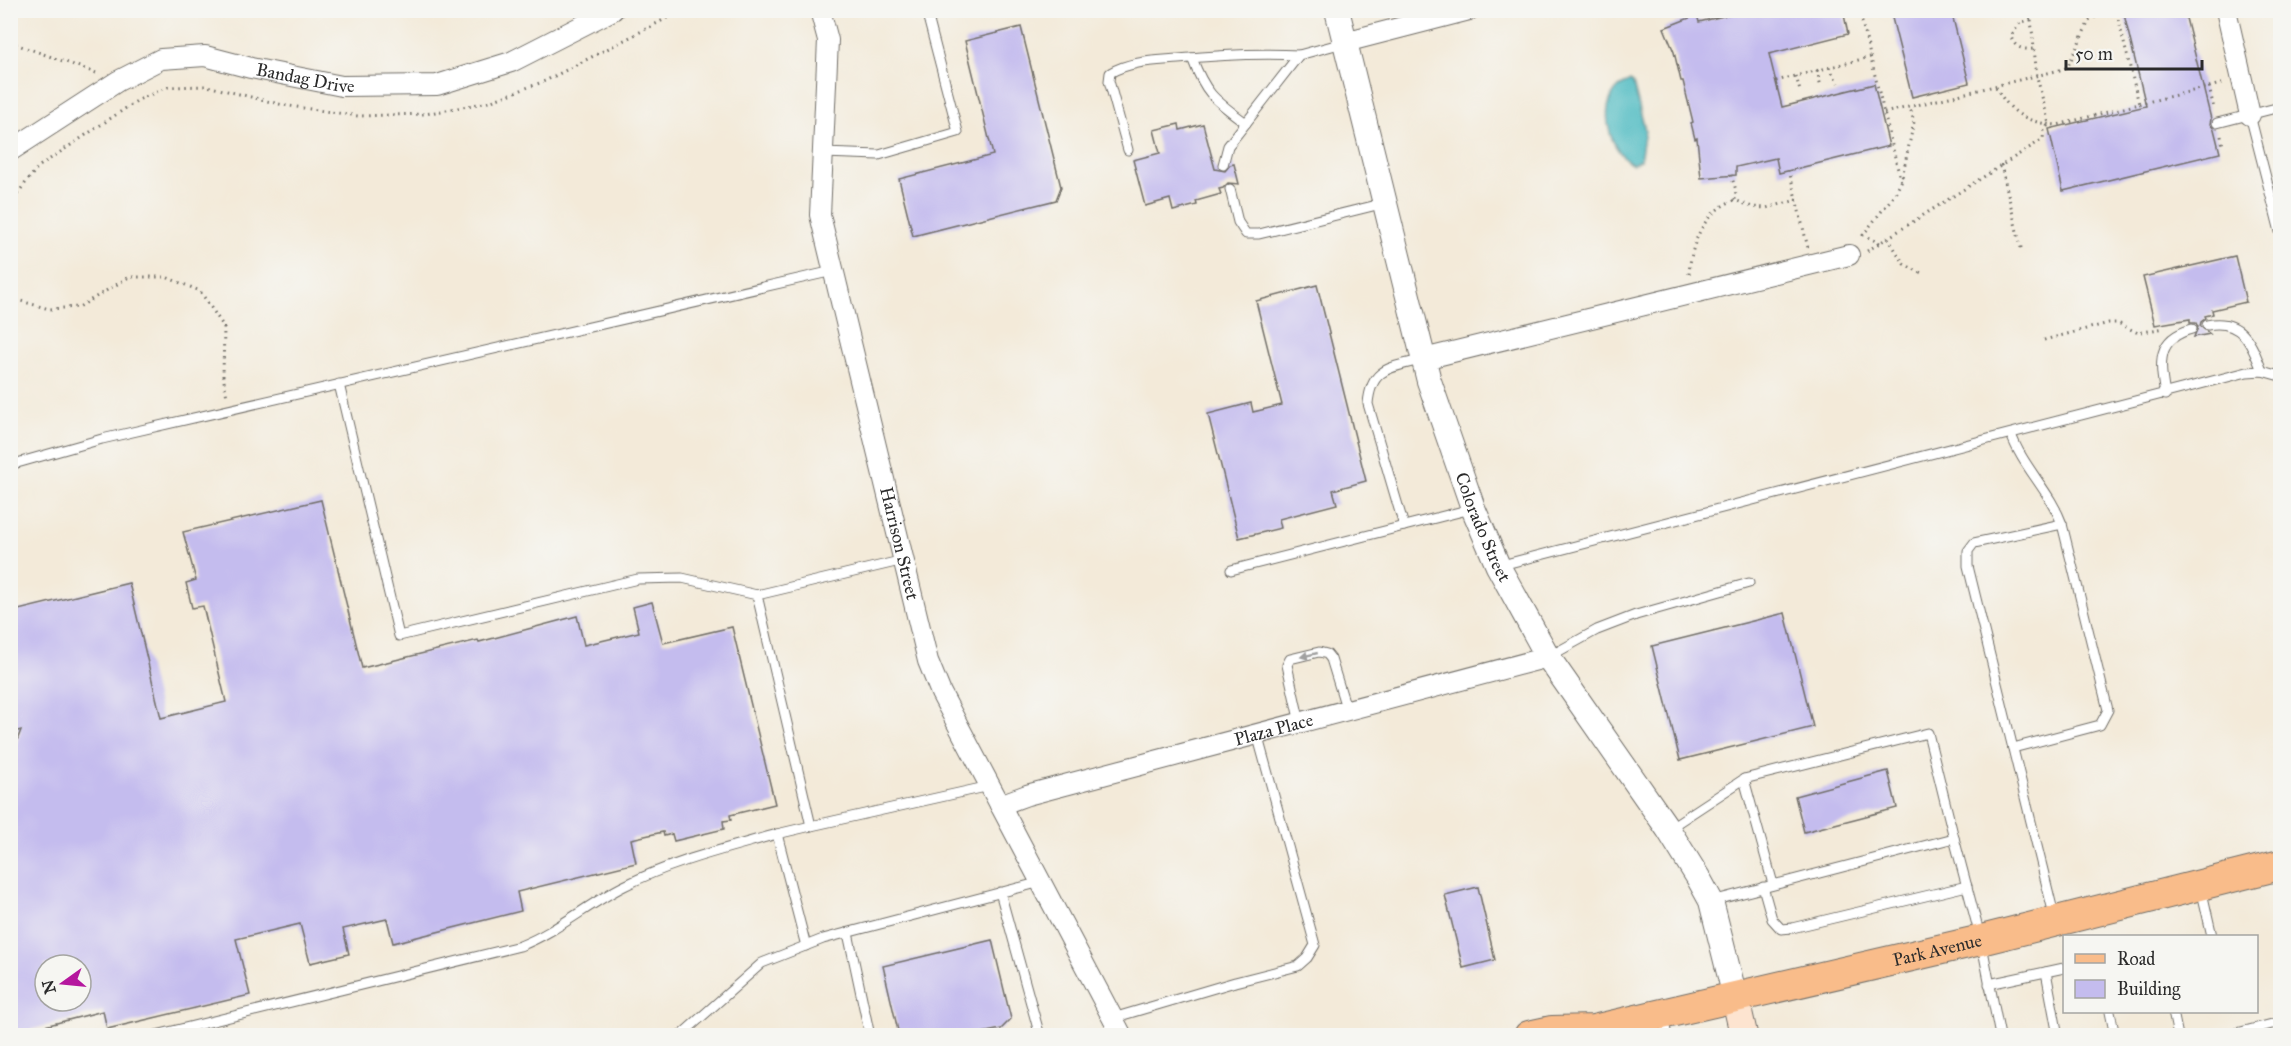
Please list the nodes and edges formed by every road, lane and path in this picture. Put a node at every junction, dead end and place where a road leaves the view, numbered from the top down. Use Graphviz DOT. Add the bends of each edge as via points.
graph roads {
  1 [pos="613,10"];
  2 [pos="820,10"];
  3 [pos="954,10"];
  4 [pos="1337,10"];
  5 [pos="1468,10"];
  6 [pos="1682,10"];
  7 [pos="1702,10"];
  8 [pos="1859,10"];
  9 [pos="2030,10"];
  10 [pos="2116,10"];
  11 [pos="2226,10"];
  12 [pos="927,14"];
  13 [pos="1691,14"];
  14 [pos="2031,19"];
  15 [pos="10,42"];
  16 [pos="1345,42"];
  17 [pos="2034,49"];
  18 [pos="1299,55"];
  19 [pos="1870,57"];
  20 [pos="1192,58"];
  21 [pos="1830,67"];
  22 [pos="1817,70"];
  23 [pos="1796,76"];
  24 [pos="2037,77"];
  25 [pos="2242,79"];
  26 [pos="118,81"];
  27 [pos="1776,81"];
  28 [pos="1838,83"];
  29 [pos="1821,87"];
  30 [pos="1996,87"];
  31 [pos="1800,92"];
  32 [pos="2139,104"];
  33 [pos="1911,107"];
  34 [pos="2280,107"];
  35 [pos="1884,113"];
  36 [pos="2250,115"];
  37 [pos="1246,123"];
  38 [pos="2217,123"];
  39 [pos="2049,124"];
  40 [pos="1128,150"];
  41 [pos="10,151"];
  42 [pos="823,153"];
  43 [pos="1223,165"];
  44 [pos="2001,165"];
  45 [pos="1789,170"];
  46 [pos="1731,175"];
  47 [pos="1901,182"];
  48 [pos="1230,189"];
  49 [pos="1735,200"];
  50 [pos="1797,200"];
  51 [pos="1385,203"];
  52 [pos="2280,232"];
  53 [pos="1888,238"];
  54 [pos="1880,243"];
  55 [pos="2022,252"];
  56 [pos="1849,255"];
  57 [pos="1812,264"];
  58 [pos="833,271"];
  59 [pos="1922,273"];
  60 [pos="1692,294"];
  61 [pos="10,298"];
  62 [pos="2207,325"];
  63 [pos="2192,329"];
  64 [pos="2179,334"];
  65 [pos="2044,340"];
  66 [pos="1424,359"];
  67 [pos="2262,371"];
  68 [pos="2280,376"];
  69 [pos="339,384"];
  70 [pos="2165,394"];
  71 [pos="229,410"];
  72 [pos="2012,434"];
  73 [pos="10,465"];
  74 [pos="1473,508"];
  75 [pos="2062,524"];
  76 [pos="1404,526"];
  77 [pos="904,560"];
  78 [pos="1498,566"];
  79 [pos="1231,570"];
  80 [pos="1749,583"];
  81 [pos="757,595"];
  82 [pos="1548,657"];
  83 [pos="1347,711"];
  84 [pos="1300,723"];
  85 [pos="1257,734"];
  86 [pos="2013,748"];
  87 [pos="1744,779"];
  88 [pos="990,786"];
  89 [pos="1000,805"];
  90 [pos="812,826"];
  91 [pos="1668,829"];
  92 [pos="777,834"];
  93 [pos="1954,838"];
  94 [pos="2280,865"];
  95 [pos="1041,882"];
  96 [pos="2200,885"];
  97 [pos="1768,886"];
  98 [pos="1967,886"];
  99 [pos="1000,892"];
  100 [pos="1711,901"];
  101 [pos="2055,921"];
  102 [pos="848,933"];
  103 [pos="2212,935"];
  104 [pos="1981,940"];
  105 [pos="806,946"];
  106 [pos="2063,968"];
  107 [pos="2046,972"];
  108 [pos="1989,984"];
  109 [pos="1735,997"];
  110 [pos="2110,1013"];
  111 [pos="2173,1013"];
  112 [pos="2280,1022"];
  113 [pos="1664,1025"];
  114 [pos="1118,1027"];
  115 [pos="1598,1032"];
  116 [pos="152,1035"];
  117 [pos="681,1035"];
  118 [pos="870,1035"];
  119 [pos="1040,1035"];
  120 [pos="1529,1035"];
  121 [pos="1744,1035"];
  122 [pos="2001,1035"];
  123 [pos="2058,1035"];
  124 [pos="2115,1035"];
  125 [pos="2178,1035"];
  126 [pos="2225,1035"];
  1 -- 26 [label="street, Bandag Drive" via="512,62 437,85 342,86 206,56 161,59"];
  2 -- 42 [label="street, Harrison Street" via="828,40"];
  3 -- 12 [label="lane"];
  4 -- 16 [label="street, Colorado Street"];
  5 -- 16 [label="street"];
  6 -- 13 [label="path"];
  7 -- 13 [label="path"];
  8 -- 19 [label="path"];
  9 -- 14 [label="path"];
  10 -- 24 [label="path" via="2089,21 2068,66"];
  10 -- 32 [label="path"];
  11 -- 25 [label="street"];
  12 -- 42 [label="lane" via="958,132 879,155"];
  14 -- 17 [label="path"];
  14 -- 17 [label="path" via="2020,23 2011,36 2019,48"];
  15 -- 26 [label="path"];
  16 -- 18 [label="lane"];
  16 -- 51 [label="street, Colorado Street"];
  17 -- 24 [label="path"];
  18 -- 20 [label="lane" via="1245,53"];
  18 -- 37 [label="lane"];
  19 -- 21 [label="path"];
  19 -- 35 [label="path"];
  20 -- 37 [label="lane" via="1202,84 1215,100"];
  20 -- 40 [label="lane" via="1145,62 1110,73"];
  21 -- 22 [label="path"];
  21 -- 28 [label="path"];
  22 -- 23 [label="path"];
  22 -- 29 [label="path"];
  23 -- 27 [label="path"];
  23 -- 31 [label="path"];
  24 -- 30 [label="path"];
  24 -- 39 [label="path"];
  25 -- 32 [label="path"];
  25 -- 36 [label="street"];
  26 -- 41 [label="street, Bandag Drive"];
  30 -- 33 [label="path"];
  30 -- 39 [label="path" via="2013,111"];
  32 -- 39 [label="path"];
  33 -- 35 [label="path"];
  33 -- 47 [label="path" via="1914,122"];
  34 -- 36 [label="lane"];
  35 -- 47 [label="path"];
  36 -- 38 [label="lane"];
  36 -- 52 [label="lane"];
  37 -- 43 [label="lane" via="1228,146"];
  39 -- 44 [label="path" via="2043,139"];
  42 -- 58 [label="street, Harrison Street" via="820,215"];
  44 -- 53 [label="path"];
  44 -- 55 [label="path"];
  45 -- 50 [label="path"];
  46 -- 49 [label="path"];
  47 -- 54 [label="path" via="1863,235"];
  48 -- 51 [label="lane" via="1238,222 1246,234"];
  49 -- 50 [label="path" via="1766,208"];
  49 -- 60 [label="path" via="1712,215 1699,231 1691,252"];
  50 -- 57 [label="path"];
  51 -- 66 [label="street, Colorado Street"];
  53 -- 54 [label="path"];
  53 -- 59 [label="path" via="1904,264"];
  54 -- 56 [label="path"];
  56 -- 57 [label="street"];
  57 -- 60 [label="street"];
  58 -- 69 [label="lane"];
  58 -- 77 [label="street, Harrison Street"];
  60 -- 66 [label="street"];
  61 -- 71 [label="path" via="50,309 79,307 129,277 166,277 200,291 224,327 223,376"];
  62 -- 67 [label="lane" via="2235,327 2249,339"];
  63 -- 64 [label="lane"];
  64 -- 65 [label="path" via="2176,324 2138,333 2109,323"];
  64 -- 70 [label="lane" via="2162,350 2160,366"];
  66 -- 74 [label="street, Colorado Street"];
  66 -- 76 [label="lane" via="1384,371 1369,388 1368,404"];
  67 -- 68 [label="lane"];
  67 -- 70 [label="lane"];
  69 -- 71 [label="lane"];
  69 -- 81 [label="lane" via="399,636 638,579 681,578"];
  70 -- 72 [label="lane"];
  71 -- 73 [label="lane"];
  72 -- 75 [label="lane"];
  72 -- 78 [label="lane"];
  74 -- 76 [label="lane"];
  74 -- 78 [label="street, Colorado Street"];
  75 -- 86 [label="lane" via="2108,710 2100,725"];
  75 -- 86 [label="lane" via="1974,543 1968,551 1968,566"];
  76 -- 79 [label="lane"];
  77 -- 81 [label="lane"];
  77 -- 88 [label="street, Harrison Street" via="928,661"];
  78 -- 82 [label="street, Colorado Street"];
  80 -- 82 [label="lane" via="1612,624"];
  81 -- 90 [label="lane"];
  82 -- 83 [label="street, Plaza Place"];
  82 -- 91 [label="street, Colorado Street"];
  83 -- 84 [label="street, Plaza Place"];
  83 -- 84 [label="lane, one-way" via="1327,654 1319,652 1290,659 1287,664"];
  84 -- 85 [label="street, Plaza Place"];
  85 -- 89 [label="street, Plaza Place"];
  85 -- 114 [label="lane" via="1315,945 1298,966 1235,982"];
  86 -- 101 [label="lane"];
  87 -- 91 [label="lane"];
  87 -- 93 [label="lane" via="1928,733"];
  87 -- 97 [label="lane"];
  88 -- 89 [label="street, Harrison Street"];
  88 -- 90 [label="lane"];
  89 -- 95 [label="street, Harrison Street"];
  90 -- 92 [label="lane"];
  91 -- 100 [label="street, Colorado Street"];
  92 -- 105 [label="lane"];
  92 -- 116 [label="lane" via="657,869 539,939 520,946"];
  93 -- 97 [label="lane"];
  93 -- 98 [label="lane"];
  94 -- 96 [label="main road, Park Avenue"];
  95 -- 99 [label="lane"];
  95 -- 114 [label="street, Harrison Street"];
  96 -- 101 [label="main road, Park Avenue"];
  96 -- 103 [label="lane"];
  97 -- 98 [label="lane" via="1772,919 1781,929"];
  97 -- 100 [label="lane"];
  98 -- 104 [label="lane"];
  99 -- 102 [label="lane"];
  99 -- 119 [label="lane"];
  100 -- 109 [label="street, Colorado Street"];
  101 -- 104 [label="main road, Park Avenue"];
  102 -- 105 [label="lane"];
  102 -- 118 [label="lane"];
  104 -- 108 [label="lane"];
  104 -- 109 [label="main road, Park Avenue"];
  105 -- 117 [label="lane" via="762,963"];
  106 -- 107 [label="lane"];
  107 -- 108 [label="lane"];
  107 -- 123 [label="lane"];
  108 -- 122 [label="lane"];
  109 -- 113 [label="main road, Park Avenue"];
  109 -- 121 [label="main road"];
  110 -- 124 [label="lane"];
  111 -- 125 [label="lane"];
  112 -- 126 [label="lane"];
  113 -- 115 [label="main road, Park Avenue"];
  115 -- 120 [label="main road, Park Avenue"];
}
